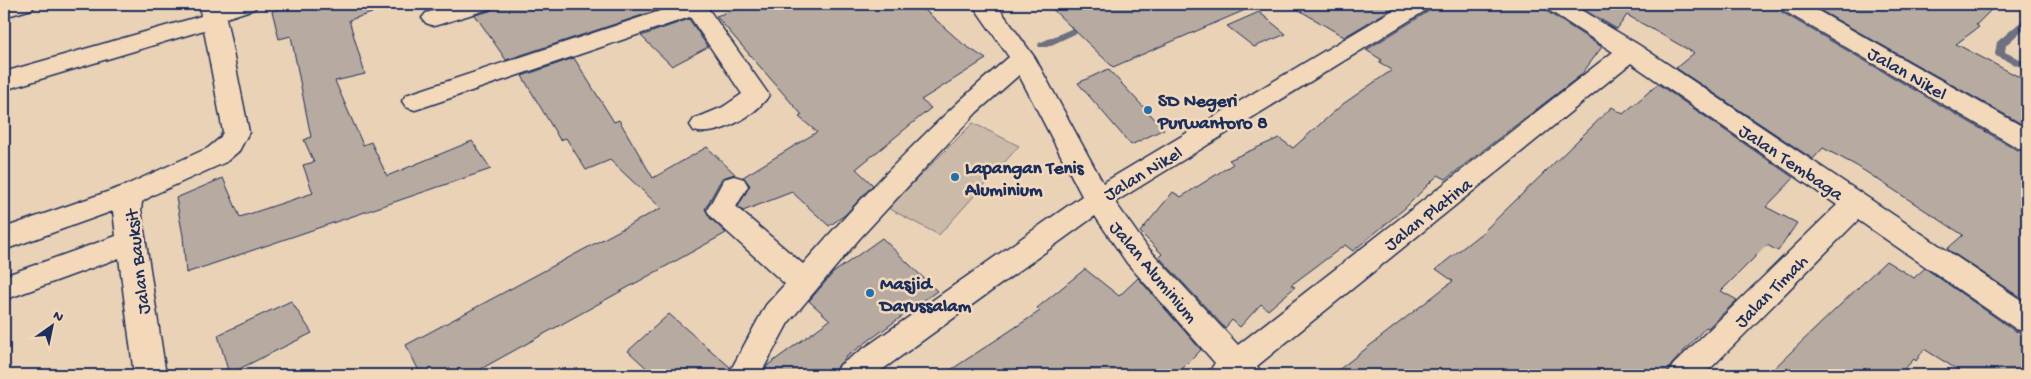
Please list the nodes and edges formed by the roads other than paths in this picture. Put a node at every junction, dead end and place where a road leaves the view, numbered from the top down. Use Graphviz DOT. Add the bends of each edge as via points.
graph roads {
  1 [pos="24,4"];
  2 [pos="246,4"];
  3 [pos="481,4"];
  4 [pos="984,4"];
  5 [pos="1420,4"];
  6 [pos="1555,4"];
  7 [pos="1789,4"];
  8 [pos="696,5"];
  9 [pos="4,10"];
  10 [pos="212,13"];
  11 [pos="434,18"];
  12 [pos="1630,50"];
  13 [pos="1023,58"];
  14 [pos="4,81"];
  15 [pos="415,101"];
  16 [pos="703,125"];
  17 [pos="2027,141"];
  18 [pos="734,186"];
  19 [pos="134,193"];
  20 [pos="1098,199"];
  21 [pos="1856,204"];
  22 [pos="4,239"];
  23 [pos="131,242"];
  24 [pos="804,283"];
  25 [pos="4,288"];
  26 [pos="2027,320"];
  27 [pos="1235,372"];
  28 [pos="150,375"];
  29 [pos="744,375"];
  30 [pos="852,375"];
  31 [pos="1684,375"];
  1 -- 9 [label="street"];
  2 -- 10 [label="street"];
  3 -- 11 [label="street"];
  4 -- 13 [label="street, Jalan Aluminium"];
  5 -- 20 [label="street, Jalan Nikel"];
  6 -- 12 [label="street, Jalan Tembaga"];
  7 -- 17 [label="street, Jalan Nikel"];
  8 -- 15 [label="street"];
  8 -- 16 [label="street" via="756,95 742,109"];
  10 -- 14 [label="street"];
  10 -- 19 [label="street, Jalan Bauksit" via="236,132 230,144 217,155"];
  12 -- 21 [label="street, Jalan Tembaga"];
  12 -- 27 [label="street, Jalan Platina"];
  13 -- 20 [label="street, Jalan Aluminium"];
  13 -- 24 [label="street" via="968,106"];
  18 -- 24 [label="street" via="720,210"];
  19 -- 22 [label="street"];
  19 -- 23 [label="street, Jalan Bauksit" via="127,210"];
  20 -- 27 [label="street, Jalan Aluminium" via="1137,255"];
  20 -- 30 [label="street, Jalan Nikel"];
  21 -- 26 [label="street, Jalan Tembaga"];
  21 -- 31 [label="street, Jalan Timah"];
  23 -- 25 [label="street"];
  23 -- 28 [label="street, Jalan Bauksit"];
  24 -- 29 [label="street" via="777,314"];
}
